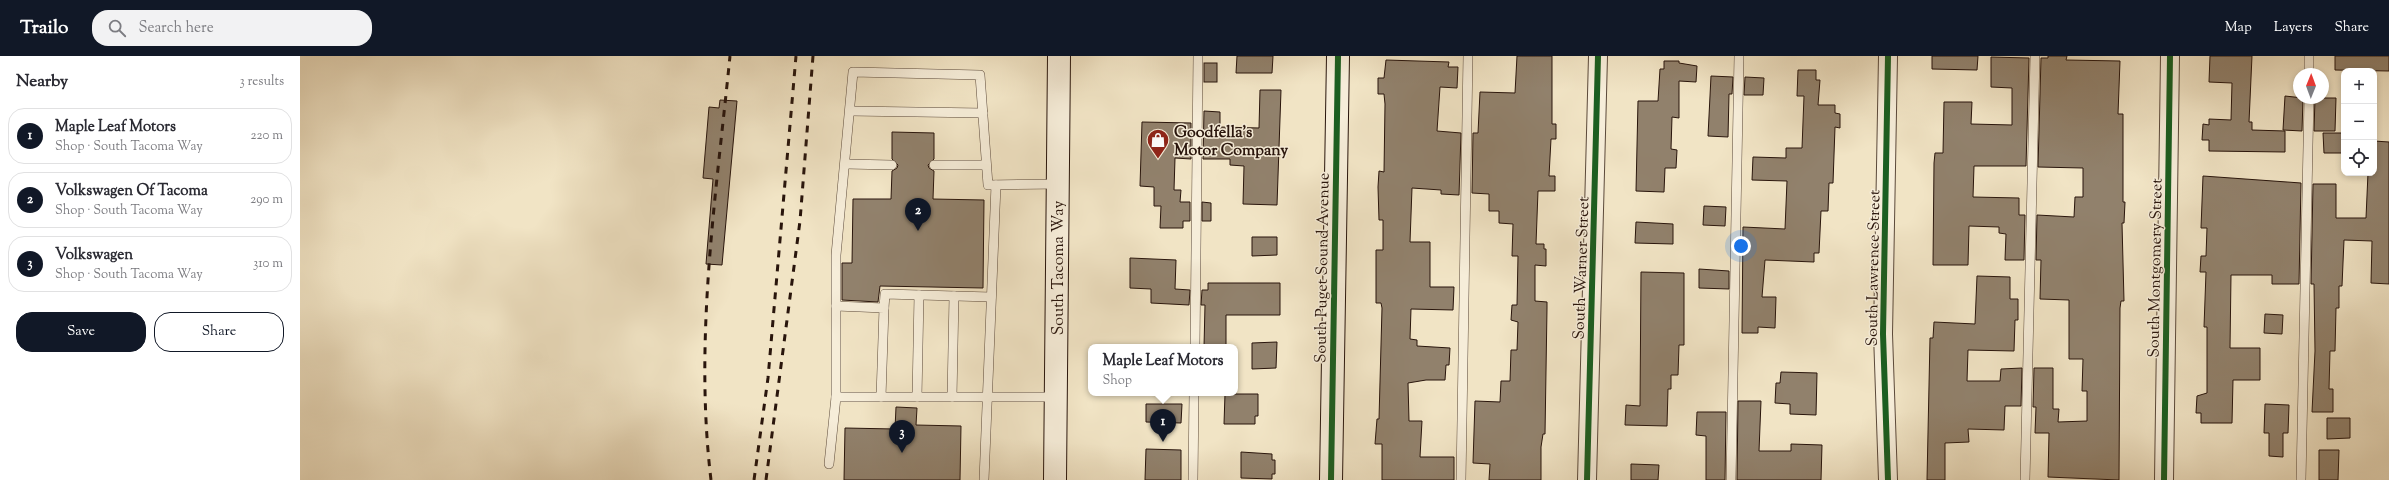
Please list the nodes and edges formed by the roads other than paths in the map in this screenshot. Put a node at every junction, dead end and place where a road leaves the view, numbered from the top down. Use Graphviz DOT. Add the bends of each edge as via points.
graph roads {
  1 [pos="1059,56"];
  2 [pos="1198,56"];
  3 [pos="1338,56"];
  4 [pos="1468,56"];
  5 [pos="1598,56"];
  6 [pos="1740,56"];
  7 [pos="1888,56"];
  8 [pos="2035,56"];
  9 [pos="2170,56"];
  10 [pos="2309,56"];
  11 [pos="2309,68"];
  12 [pos="2309,104"];
  13 [pos="850,111"];
  14 [pos="983,113"];
  15 [pos="846,164"];
  16 [pos="892,164"];
  17 [pos="934,165"];
  18 [pos="986,165"];
  19 [pos="1058,184"];
  20 [pos="996,185"];
  21 [pos="919,295"];
  22 [pos="954,296"];
  23 [pos="991,297"];
  24 [pos="836,306"];
  25 [pos="884,308"];
  26 [pos="1195,344"];
  27 [pos="1194,396"];
  28 [pos="836,397"];
  29 [pos="881,397"];
  30 [pos="917,397"];
  31 [pos="952,397"];
  32 [pos="986,398"];
  33 [pos="1056,398"];
  34 [pos="829,464"];
  35 [pos="984,480"];
  36 [pos="1055,480"];
  37 [pos="1193,480"];
  38 [pos="1331,480"];
  39 [pos="1461,480"];
  40 [pos="1587,480"];
  41 [pos="1730,480"];
  42 [pos="1888,480"];
  43 [pos="2025,480"];
  44 [pos="2164,480"];
  45 [pos="2301,480"];
  1 -- 19 [label="main road, South Tacoma Way"];
  2 -- 26 [label="lane"];
  3 -- 38 [label="main road, South Puget Sound Avenue"];
  4 -- 39 [label="lane"];
  5 -- 40 [label="street, South Warner Street"];
  6 -- 41 [label="lane"];
  7 -- 42 [label="street, South Lawrence Street" via="1883,334"];
  8 -- 43 [label="lane"];
  9 -- 44 [label="street, South Montgomery Street"];
  10 -- 11 [label="lane"];
  12 -- 45 [label="lane"];
  13 -- 14 [label="lane"];
  13 -- 14 [label="lane" via="854,72 980,75"];
  13 -- 15 [label="lane"];
  14 -- 18 [label="lane"];
  15 -- 16 [label="lane"];
  15 -- 24 [label="lane" via="836,256"];
  17 -- 18 [label="lane"];
  18 -- 20 [label="lane" via="988,185"];
  19 -- 20 [label="lane"];
  19 -- 33 [label="main road, South Tacoma Way"];
  20 -- 23 [label="lane"];
  21 -- 22 [label="lane"];
  21 -- 25 [label="lane" via="885,294"];
  21 -- 30 [label="lane"];
  22 -- 23 [label="lane"];
  22 -- 31 [label="lane"];
  23 -- 32 [label="lane"];
  24 -- 25 [label="lane"];
  24 -- 28 [label="lane"];
  25 -- 29 [label="lane"];
  27 -- 37 [label="lane"];
  28 -- 29 [label="lane"];
  28 -- 34 [label="lane"];
  29 -- 30 [label="lane"];
  30 -- 31 [label="lane"];
  31 -- 32 [label="lane"];
  32 -- 33 [label="lane"];
  32 -- 35 [label="lane"];
  33 -- 36 [label="main road, South Tacoma Way"];
}
